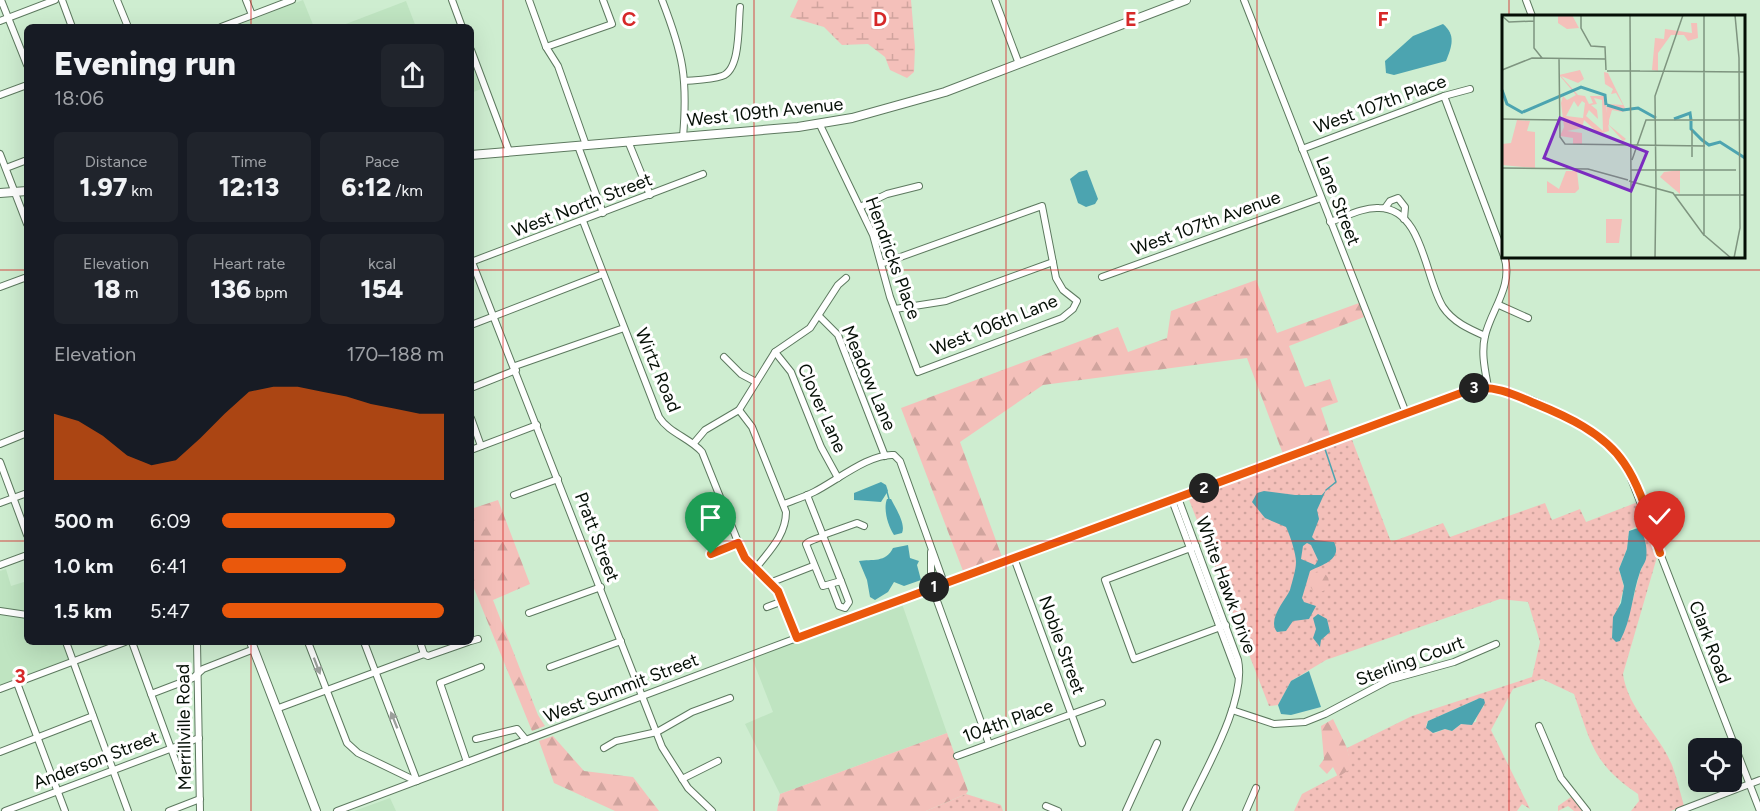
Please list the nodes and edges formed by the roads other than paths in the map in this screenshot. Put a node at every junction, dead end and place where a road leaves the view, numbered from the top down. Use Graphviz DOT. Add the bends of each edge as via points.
graph roads {
  1 [pos="2,0"];
  2 [pos="56,0"];
  3 [pos="62,0"];
  4 [pos="117,0"];
  5 [pos="246,0"];
  6 [pos="292,0"];
  7 [pos="452,0"];
  8 [pos="530,0"];
  9 [pos="603,0"];
  10 [pos="662,0"];
  11 [pos="995,0"];
  12 [pos="1186,0"];
  13 [pos="1244,0"];
  14 [pos="1526,0"];
  15 [pos="740,7"];
  16 [pos="252,15"];
  17 [pos="1532,15"];
  18 [pos="8,18"];
  19 [pos="0,21"];
  20 [pos="71,24"];
  21 [pos="127,24"];
  22 [pos="229,24"];
  23 [pos="461,24"];
  24 [pos="546,48"];
  25 [pos="24,58"];
  26 [pos="474,58"];
  27 [pos="1019,64"];
  28 [pos="684,81"];
  29 [pos="24,86"];
  30 [pos="1470,89"];
  31 [pos="0,95"];
  32 [pos="1444,96"];
  33 [pos="820,125"];
  34 [pos="683,137"];
  35 [pos="628,141"];
  36 [pos="582,146"];
  37 [pos="1302,149"];
  38 [pos="509,151"];
  39 [pos="0,154"];
  40 [pos="474,155"];
  41 [pos="24,161"];
  42 [pos="6,168"];
  43 [pos="703,174"];
  44 [pos="919,186"];
  45 [pos="24,191"];
  46 [pos="15,192"];
  47 [pos="0,193"];
  48 [pos="650,195"];
  49 [pos="1321,198"];
  50 [pos="860,207"];
  51 [pos="1385,208"];
  52 [pos="603,213"];
  53 [pos="24,216"];
  54 [pos="1404,219"];
  55 [pos="583,220"];
  56 [pos="1330,222"];
  57 [pos="1502,251"];
  58 [pos="1504,258"];
  59 [pos="474,261"];
  60 [pos="1053,262"];
  61 [pos="881,264"];
  62 [pos="474,267"];
  63 [pos="603,274"];
  64 [pos="1102,277"];
  65 [pos="24,278"];
  66 [pos="846,278"];
  67 [pos="0,287"];
  68 [pos="1499,305"];
  69 [pos="895,309"];
  70 [pos="494,316"];
  71 [pos="819,316"];
  72 [pos="1528,318"];
  73 [pos="474,324"];
  74 [pos="624,328"];
  75 [pos="1485,336"];
  76 [pos="775,352"];
  77 [pos="724,357"];
  78 [pos="516,368"];
  79 [pos="918,372"];
  80 [pos="756,382"];
  81 [pos="474,387"];
  82 [pos="1488,387"];
  83 [pos="739,410"];
  84 [pos="1406,413"];
  85 [pos="537,425"];
  86 [pos="474,426"];
  87 [pos="24,435"];
  88 [pos="694,443"];
  89 [pos="0,444"];
  90 [pos="481,446"];
  91 [pos="474,449"];
  92 [pos="885,456"];
  93 [pos="0,462"];
  94 [pos="838,478"];
  95 [pos="558,479"];
  96 [pos="24,494"];
  97 [pos="514,495"];
  98 [pos="807,495"];
  99 [pos="13,498"];
  100 [pos="1175,499"];
  101 [pos="0,503"];
  102 [pos="784,504"];
  103 [pos="864,526"];
  104 [pos="24,527"];
  105 [pos="823,536"];
  106 [pos="738,543"];
  107 [pos="1193,547"];
  108 [pos="932,549"];
  109 [pos="711,554"];
  110 [pos="24,556"];
  111 [pos="1014,558"];
  112 [pos="0,565"];
  113 [pos="813,566"];
  114 [pos="756,568"];
  115 [pos="841,581"];
  116 [pos="772,582"];
  117 [pos="944,583"];
  118 [pos="831,585"];
  119 [pos="601,587"];
  120 [pos="934,587"];
  121 [pos="783,602"];
  122 [pos="767,607"];
  123 [pos="0,611"];
  124 [pos="529,613"];
  125 [pos="24,615"];
  126 [pos="1223,627"];
  127 [pos="797,638"];
  128 [pos="621,641"];
  129 [pos="1496,644"];
  130 [pos="67,645"];
  131 [pos="117,645"];
  132 [pos="133,645"];
  133 [pos="197,645"];
  134 [pos="309,645"];
  135 [pos="365,645"];
  136 [pos="421,645"];
  137 [pos="461,645"];
  138 [pos="252,646"];
  139 [pos="424,654"];
  140 [pos="73,662"];
  141 [pos="481,667"];
  142 [pos="550,668"];
  143 [pos="375,672"];
  144 [pos="197,673"];
  145 [pos="17,683"];
  146 [pos="0,689"];
  147 [pos="326,690"];
  148 [pos="151,694"];
  149 [pos="643,696"];
  150 [pos="730,698"];
  151 [pos="1102,703"];
  152 [pos="276,709"];
  153 [pos="1232,710"];
  154 [pos="1072,714"];
  155 [pos="93,716"];
  156 [pos="1539,726"];
  157 [pos="657,732"];
  158 [pos="37,738"];
  159 [pos="199,738"];
  160 [pos="476,739"];
  161 [pos="526,740"];
  162 [pos="1082,743"];
  163 [pos="1157,743"];
  164 [pos="989,744"];
  165 [pos="171,748"];
  166 [pos="604,748"];
  167 [pos="0,752"];
  168 [pos="957,756"];
  169 [pos="718,761"];
  170 [pos="467,762"];
  171 [pos="113,769"];
  172 [pos="682,779"];
  173 [pos="1760,780"];
  174 [pos="417,781"];
  175 [pos="184,784"];
  176 [pos="1749,784"];
  177 [pos="1256,788"];
  178 [pos="57,790"];
  179 [pos="200,800"];
  180 [pos="1046,806"];
  181 [pos="4,811"];
  182 [pos="65,811"];
  183 [pos="128,811"];
  184 [pos="169,811"];
  185 [pos="200,811"];
  186 [pos="316,811"];
  187 [pos="337,811"];
  188 [pos="712,811"];
  189 [pos="1058,811"];
  190 [pos="1126,811"];
  191 [pos="1186,811"];
  192 [pos="1246,811"];
  193 [pos="1587,811"];
  194 [pos="1679,811"];
  195 [pos="1760,811"];
  1 -- 18 [label="street"];
  2 -- 18 [label="street"];
  3 -- 20 [label="street"];
  4 -- 21 [label="street"];
  5 -- 16 [label="street"];
  6 -- 16 [label="street"];
  7 -- 23 [label="street"];
  8 -- 24 [label="street"];
  9 -- 24 [label="street" via="612,24"];
  10 -- 28 [label="street" via="680,47"];
  11 -- 27 [label="street"];
  12 -- 27 [label="main road, West 109th Avenue"];
  13 -- 37 [label="street, Lane Street"];
  14 -- 17 [label="street"];
  15 -- 28 [label="street" via="731,69 721,77"];
  16 -- 22 [label="street"];
  18 -- 19 [label="street"];
  18 -- 25 [label="street"];
  24 -- 36 [label="street" via="558,66"];
  26 -- 38 [label="street"];
  27 -- 33 [label="main road, West 109th Avenue" via="915,102"];
  28 -- 34 [label="street"];
  29 -- 31 [label="street"];
  30 -- 32 [label="street, West 107th Place"];
  32 -- 37 [label="street, West 107th Place"];
  32 -- 57 [label="street"];
  33 -- 34 [label="main road, West 109th Avenue"];
  33 -- 50 [label="street, Hendricks Place"];
  34 -- 35 [label="main road, West 109th Avenue"];
  35 -- 36 [label="main road, West 109th Avenue"];
  35 -- 48 [label="street"];
  36 -- 38 [label="main road, West 109th Avenue"];
  36 -- 52 [label="street"];
  37 -- 49 [label="street, Lane Street"];
  38 -- 40 [label="main road, West 109th Avenue"];
  39 -- 42 [label="street"];
  41 -- 42 [label="street"];
  42 -- 46 [label="street"];
  43 -- 48 [label="street, West North Street"];
  44 -- 50 [label="street" via="887,194"];
  45 -- 46 [label="main road"];
  46 -- 47 [label="main road"];
  46 -- 53 [label="street"];
  48 -- 52 [label="street, West North Street"];
  49 -- 56 [label="street, Lane Street"];
  49 -- 64 [label="street, West 107th Avenue"];
  50 -- 61 [label="street, Hendricks Place"];
  51 -- 54 [label="street"];
  51 -- 54 [label="street" via="1398,198 1405,207"];
  51 -- 56 [label="street"];
  52 -- 55 [label="street, West North Street"];
  54 -- 75 [label="street" via="1414,230 1443,307 1464,327"];
  55 -- 59 [label="street, West North Street"];
  55 -- 63 [label="street, Wirtz Road"];
  56 -- 84 [label="street, Lane Street"];
  58 -- 68 [label="street" via="1507,272"];
  60 -- 61 [label="street" via="1042,206"];
  60 -- 69 [label="street" via="946,301"];
  60 -- 79 [label="street, West 106th Lane" via="1063,290 1077,301 1062,318"];
  61 -- 69 [label="street, Hendricks Place"];
  62 -- 70 [label="street, Pratt Street"];
  63 -- 70 [label="street"];
  63 -- 74 [label="street, Wirtz Road"];
  65 -- 67 [label="street"];
  66 -- 71 [label="street"];
  68 -- 72 [label="street"];
  68 -- 75 [label="street"];
  69 -- 79 [label="street, Hendricks Place"];
  70 -- 73 [label="street"];
  70 -- 78 [label="street, Pratt Street"];
  71 -- 76 [label="street" via="810,328"];
  71 -- 92 [label="street, Meadow Lane" via="838,335"];
  74 -- 78 [label="street"];
  74 -- 88 [label="street, Wirtz Road" via="659,417 667,427"];
  75 -- 82 [label="street" via="1483,359"];
  76 -- 80 [label="street"];
  76 -- 94 [label="street, Clover Lane" via="791,372"];
  77 -- 80 [label="street"];
  78 -- 81 [label="street"];
  78 -- 85 [label="street, Pratt Street"];
  80 -- 83 [label="street"];
  82 -- 84 [label="street, West Summit Street"];
  82 -- 176 [label="street, Clark Road" via="1563,415 1597,436 1618,455 1634,481"];
  83 -- 88 [label="street" via="705,430"];
  83 -- 102 [label="street" via="752,426"];
  84 -- 100 [label="street, West Summit Street"];
  85 -- 90 [label="street"];
  85 -- 95 [label="street, Pratt Street"];
  86 -- 90 [label="street"];
  87 -- 89 [label="street"];
  88 -- 106 [label="street, Wirtz Road" via="706,460"];
  90 -- 91 [label="street"];
  92 -- 94 [label="street"];
  92 -- 108 [label="street" via="894,455 900,461"];
  93 -- 99 [label="street"];
  94 -- 98 [label="street"];
  95 -- 97 [label="street"];
  95 -- 119 [label="street, Pratt Street"];
  96 -- 99 [label="street"];
  98 -- 102 [label="street"];
  98 -- 105 [label="street"];
  99 -- 101 [label="street"];
  99 -- 104 [label="street"];
  100 -- 107 [label="street, White Hawk Drive"];
  100 -- 111 [label="street, West Summit Street"];
  102 -- 114 [label="street" via="786,522 779,538"];
  103 -- 105 [label="street" via="857,523"];
  105 -- 113 [label="street" via="806,544"];
  105 -- 115 [label="street"];
  106 -- 109 [label="street"];
  106 -- 114 [label="street, Wirtz Road" via="745,558"];
  107 -- 126 [label="street, White Hawk Drive"];
  107 -- 126 [label="street" via="1105,580 1134,659"];
  108 -- 117 [label="street"];
  108 -- 120 [label="street"];
  110 -- 112 [label="street"];
  111 -- 117 [label="street, West Summit Street"];
  111 -- 154 [label="street, Noble Street"];
  113 -- 116 [label="street"];
  113 -- 118 [label="street" via="820,584"];
  114 -- 116 [label="street, Wirtz Road"];
  115 -- 118 [label="street"];
  115 -- 118 [label="street" via="849,602 845,608 839,606"];
  116 -- 121 [label="street, Wirtz Road"];
  117 -- 120 [label="street, West Summit Street"];
  119 -- 124 [label="street"];
  119 -- 128 [label="street, Pratt Street"];
  120 -- 127 [label="street, West Summit Street"];
  120 -- 164 [label="street"];
  121 -- 122 [label="street"];
  121 -- 127 [label="street, Wirtz Road"];
  123 -- 125 [label="street"];
  126 -- 153 [label="street, White Hawk Drive" via="1238,660 1239,684"];
  127 -- 149 [label="street, West Summit Street"];
  128 -- 142 [label="street"];
  128 -- 149 [label="street, Pratt Street"];
  129 -- 153 [label="street, Sterling Court" via="1454,662 1389,680 1311,720 1274,724"];
  130 -- 140 [label="street"];
  131 -- 140 [label="street"];
  132 -- 148 [label="street"];
  133 -- 144 [label="street, Merrillville Road"];
  134 -- 147 [label="street, one-way"];
  135 -- 143 [label="street"];
  136 -- 139 [label="street"];
  137 -- 139 [label="street"];
  138 -- 144 [label="street"];
  138 -- 152 [label="main road"];
  139 -- 143 [label="street"];
  140 -- 145 [label="street"];
  140 -- 155 [label="street"];
  141 -- 170 [label="street" via="440,683"];
  143 -- 147 [label="street"];
  174 -- 143 [label="street, one-way"];
  144 -- 148 [label="street"];
  144 -- 159 [label="street, Merrillville Road"];
  145 -- 146 [label="street"];
  145 -- 158 [label="street"];
  147 -- 152 [label="street"];
  147 -- 174 [label="street" via="352,750"];
  148 -- 165 [label="street"];
  149 -- 157 [label="street, Pratt Street"];
  149 -- 161 [label="street, West Summit Street"];
  150 -- 157 [label="street" via="692,712"];
  151 -- 154 [label="street, 104th Place"];
  152 -- 186 [label="main road"];
  153 -- 191 [label="street, White Hawk Drive"];
  154 -- 162 [label="street, Noble Street"];
  154 -- 164 [label="street, 104th Place"];
  155 -- 158 [label="street"];
  155 -- 171 [label="street"];
  156 -- 193 [label="street" via="1561,778"];
  157 -- 166 [label="street" via="616,741"];
  157 -- 172 [label="street, Pratt Street" via="669,761"];
  158 -- 167 [label="street"];
  158 -- 178 [label="street"];
  159 -- 165 [label="street, Anderson Street"];
  159 -- 179 [label="street, Merrillville Road"];
  160 -- 161 [label="street" via="517,729"];
  161 -- 170 [label="street, West Summit Street"];
  163 -- 190 [label="street"];
  164 -- 168 [label="street, 104th Place"];
  165 -- 171 [label="street, Anderson Street"];
  165 -- 175 [label="street"];
  169 -- 172 [label="street"];
  170 -- 174 [label="street, West Summit Street"];
  171 -- 178 [label="street, Anderson Street"];
  171 -- 183 [label="street"];
  172 -- 188 [label="street, Pratt Street"];
  173 -- 176 [label="street"];
  174 -- 187 [label="street, West Summit Street"];
  176 -- 194 [label="street"];
  176 -- 195 [label="street, Clark Road"];
  177 -- 192 [label="street"];
  178 -- 181 [label="street, Anderson Street"];
  178 -- 182 [label="street"];
  179 -- 184 [label="street"];
  179 -- 185 [label="street, Merrillville Road"];
  180 -- 189 [label="street"];
}
